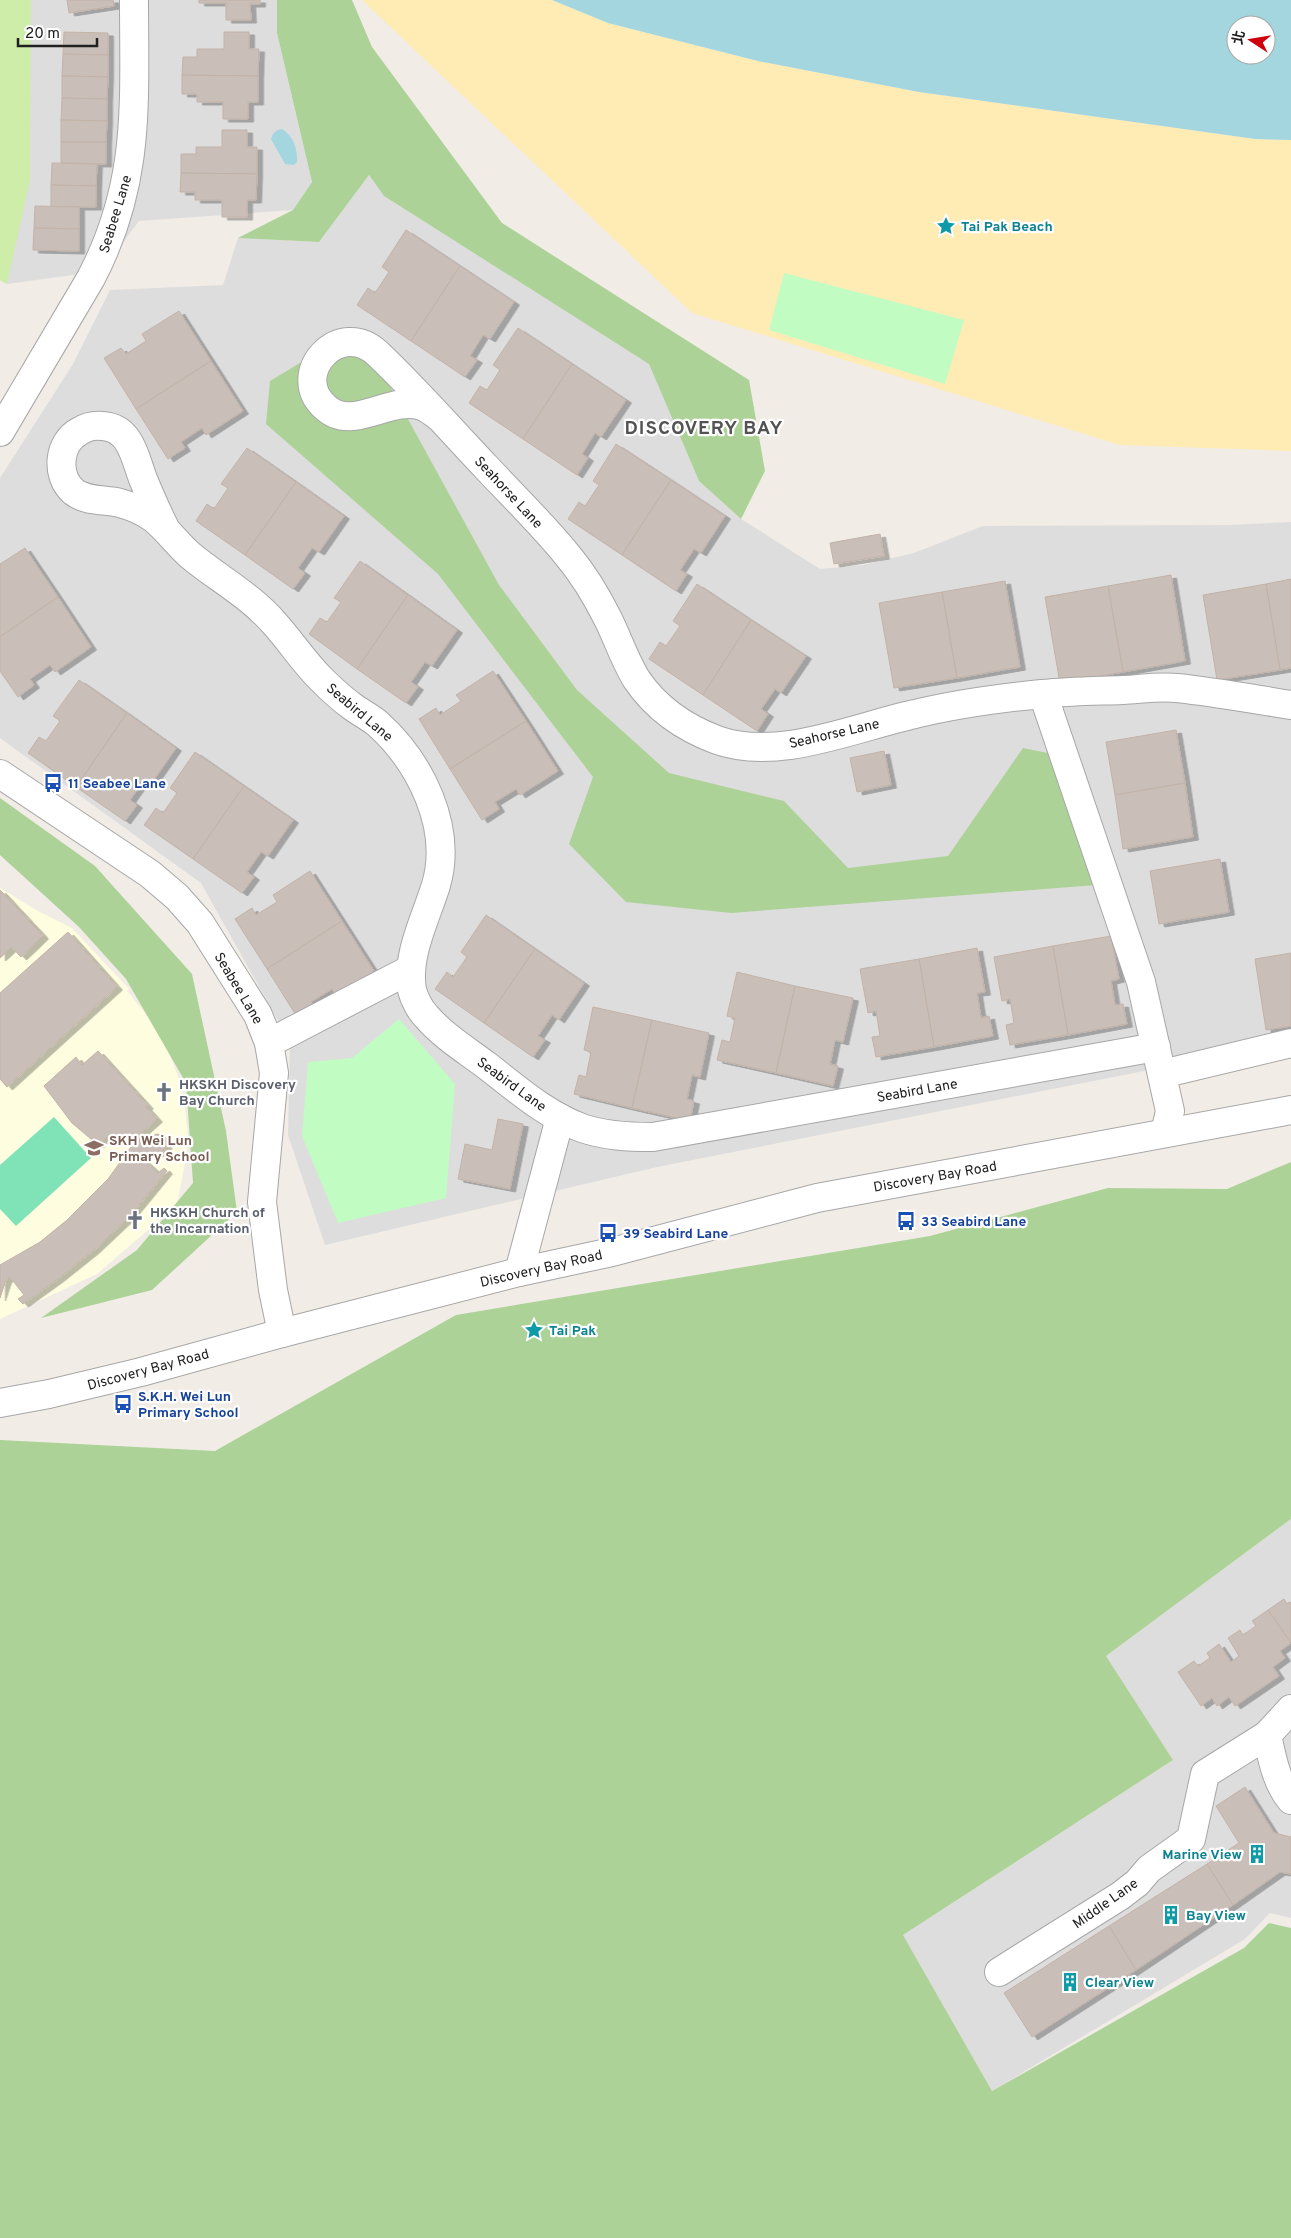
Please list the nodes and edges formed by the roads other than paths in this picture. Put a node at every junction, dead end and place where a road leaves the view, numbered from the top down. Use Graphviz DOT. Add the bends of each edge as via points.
graph roads {
  1 [pos="134,0"];
  2 [pos="439,417"];
  3 [pos="0,432"];
  4 [pos="165,528"];
  5 [pos="1043,694"];
  6 [pos="1291,705"];
  7 [pos="0,774"];
  8 [pos="411,968"];
  9 [pos="269,1043"];
  10 [pos="1291,1043"];
  11 [pos="1156,1047"];
  12 [pos="1162,1074"];
  13 [pos="1291,1110"];
  14 [pos="560,1118"];
  15 [pos="1165,1134"];
  16 [pos="519,1272"];
  17 [pos="282,1333"];
  18 [pos="0,1403"];
  19 [pos="1291,1709"];
  20 [pos="1267,1735"];
  21 [pos="1291,1800"];
  22 [pos="999,1972"];
  1 -- 3 [label="street, Seabee Lane" via="133,132 120,210 94,272"];
  2 -- 5 [label="street, Seahorse Lane" via="571,560 603,610 637,680 660,707 688,727 720,741 754,747 789,745 917,713"];
  4 -- 8 [label="street, Seabird Lane" via="189,554 262,609 318,677 392,737 422,780 438,829 440,855 437,881"];
  5 -- 6 [label="street, Seahorse Lane" via="1174,687"];
  5 -- 11 [label="street" via="1132,955"];
  7 -- 9 [label="street, Seabee Lane" via="150,874 177,896 200,923 258,1015"];
  8 -- 9 [label="street"];
  8 -- 14 [label="street, Seabird Lane" via="413,992 423,1013 440,1030"];
  9 -- 17 [label="street, Seabee Lane" via="274,1073 262,1202"];
  10 -- 12 [label="street"];
  11 -- 12 [label="street"];
  11 -- 14 [label="street, Seabird Lane" via="653,1137 605,1134"];
  12 -- 15 [label="street" via="1170,1111"];
  13 -- 15 [label="street, Discovery Bay Road"];
  14 -- 16 [label="street, Seabird Lane"];
  15 -- 16 [label="street, Discovery Bay Road" via="817,1198 612,1252"];
  16 -- 17 [label="street, Discovery Bay Road"];
  17 -- 18 [label="street, Discovery Bay Road" via="141,1372"];
  19 -- 20 [label="street, Middle Lane"];
  20 -- 21 [label="street" via="1273,1763 1283,1790"];
  20 -- 22 [label="street, Middle Lane" via="1205,1774 1191,1839 1149,1869 1120,1896"];
}
